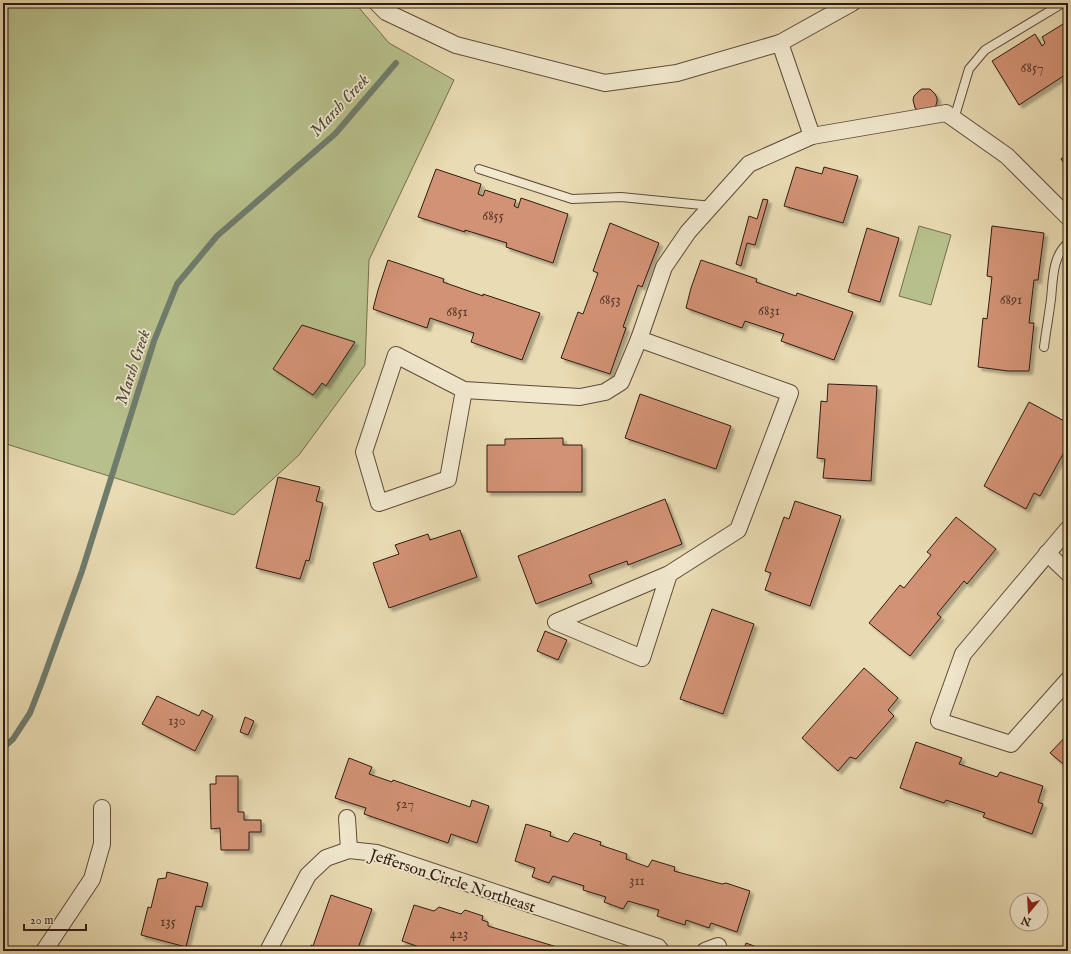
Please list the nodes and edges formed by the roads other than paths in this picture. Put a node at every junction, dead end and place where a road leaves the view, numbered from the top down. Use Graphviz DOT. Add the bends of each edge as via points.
graph roads {
  1 [pos="377,3"];
  2 [pos="852,3"];
  3 [pos="1063,3"];
  4 [pos="780,43"];
  5 [pos="954,119"];
  6 [pos="812,136"];
  7 [pos="479,169"];
  8 [pos="712,206"];
  9 [pos="1068,217"];
  10 [pos="1068,243"];
  11 [pos="639,339"];
  12 [pos="1044,346"];
  13 [pos="464,390"];
  14 [pos="1068,529"];
  15 [pos="1047,553"];
  16 [pos="1068,573"];
  17 [pos="670,574"];
  18 [pos="1068,680"];
  19 [pos="102,808"];
  20 [pos="347,818"];
  21 [pos="349,850"];
  22 [pos="44,951"];
  23 [pos="268,951"];
  24 [pos="662,951"];
  1 -- 4 [label="street" via="386,12 456,45 605,83 677,73"];
  2 -- 4 [label="street"];
  3 -- 5 [label="lane" via="985,50 969,69"];
  4 -- 6 [label="street"];
  5 -- 6 [label="street" via="946,113"];
  5 -- 9 [label="street" via="1006,156"];
  6 -- 8 [label="street" via="749,164"];
  7 -- 8 [label="lane" via="572,199 621,197"];
  8 -- 11 [label="street" via="688,232 664,268"];
  10 -- 12 [label="lane" via="1053,272"];
  11 -- 13 [label="street" via="621,382 605,392 580,397"];
  11 -- 17 [label="street" via="790,393 738,530"];
  13 -- 13 [label="street" via="448,479 378,503 364,452 396,355"];
  14 -- 15 [label="street"];
  15 -- 16 [label="street"];
  15 -- 18 [label="street" via="963,654 939,721 1011,744"];
  17 -- 17 [label="street" via="642,658 556,622 563,619"];
  19 -- 22 [label="street" via="102,844 92,879"];
  20 -- 21 [label="street"];
  21 -- 23 [label="street, Jefferson Circle Northeast" via="326,858 308,875"];
  21 -- 24 [label="street, Jefferson Circle Northeast" via="377,853 658,947"];
}
